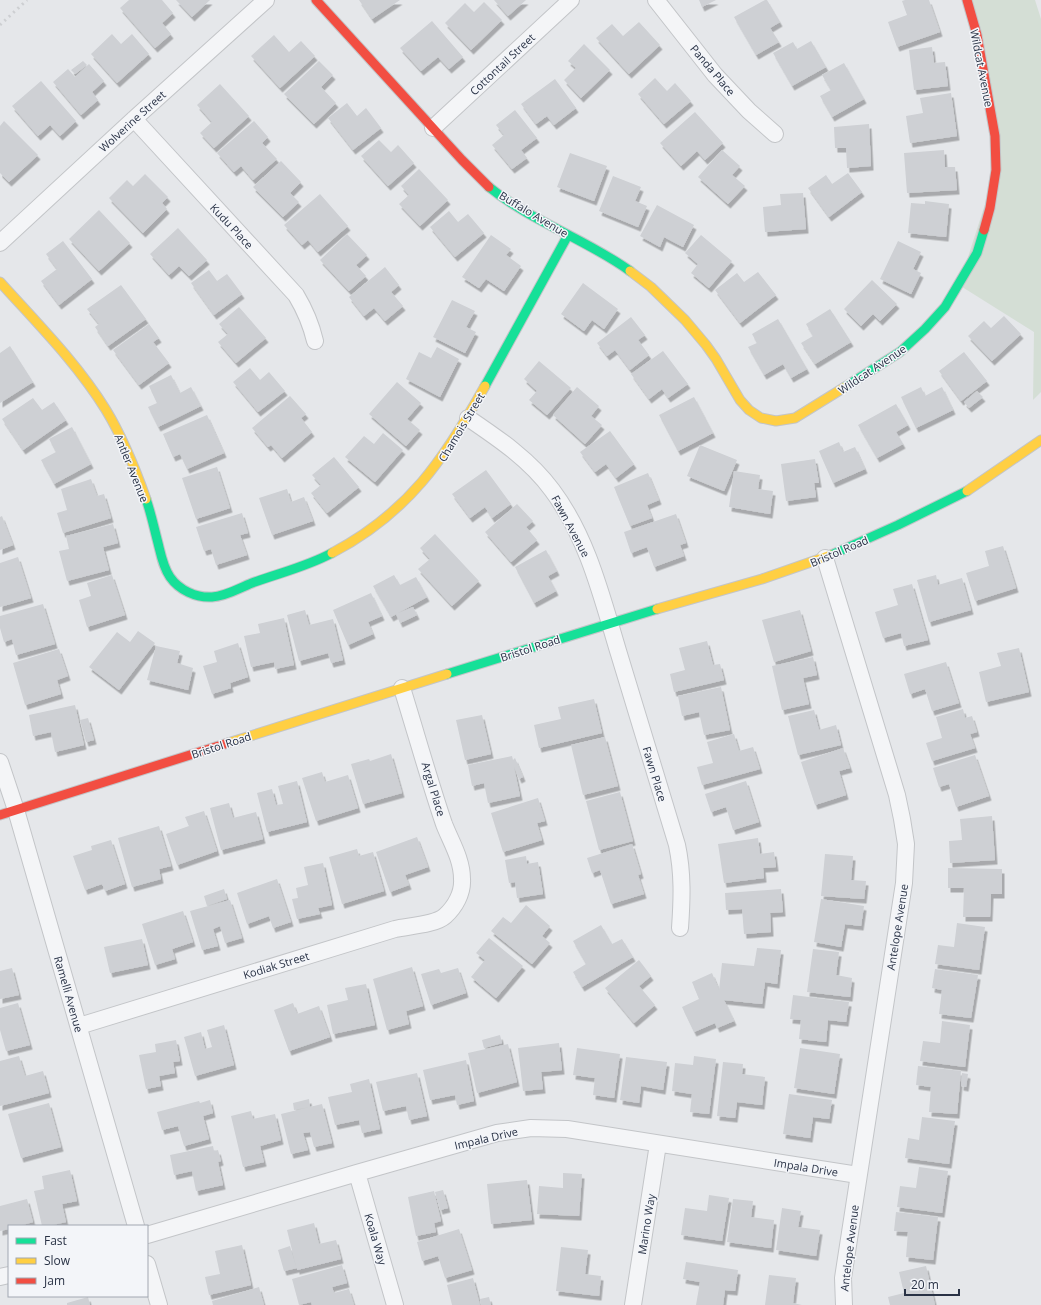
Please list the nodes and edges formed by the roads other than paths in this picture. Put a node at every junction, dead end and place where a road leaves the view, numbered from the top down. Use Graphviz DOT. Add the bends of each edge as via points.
graph roads {
  1 [pos="266,0"];
  2 [pos="316,0"];
  3 [pos="572,0"];
  4 [pos="656,0"];
  5 [pos="967,0"];
  6 [pos="134,119"];
  7 [pos="433,128"];
  8 [pos="775,134"];
  9 [pos="568,235"];
  10 [pos="0,242"];
  11 [pos="0,282"];
  12 [pos="315,342"];
  13 [pos="757,416"];
  14 [pos="468,418"];
  15 [pos="1041,440"];
  16 [pos="825,558"];
  17 [pos="184,590"];
  18 [pos="610,623"];
  19 [pos="402,688"];
  20 [pos="0,762"];
  21 [pos="16,810"];
  22 [pos="0,815"];
  23 [pos="460,891"];
  24 [pos="680,928"];
  25 [pos="79,1026"];
  26 [pos="658,1144"];
  27 [pos="357,1173"];
  28 [pos="858,1175"];
  29 [pos="136,1225"];
  30 [pos="148,1236"];
  31 [pos="148,1267"];
  32 [pos="159,1305"];
  33 [pos="395,1305"];
  34 [pos="633,1305"];
  35 [pos="844,1305"];
  1 -- 6 [label="street, Wolverine Street"];
  2 -- 7 [label="street, Buffalo Avenue"];
  3 -- 7 [label="street, Cottontail Street"];
  4 -- 8 [label="street, Panda Place" via="715,75"];
  5 -- 13 [label="street, Wildcat Avenue" via="977,35 995,136 996,170 990,208 976,253 945,307 900,352 795,418 776,421"];
  6 -- 10 [label="street, Wolverine Street"];
  6 -- 12 [label="street, Kudu Place" via="296,295 311,324"];
  7 -- 9 [label="street, Buffalo Avenue" via="480,179 514,204"];
  9 -- 13 [label="street, Buffalo Avenue" via="625,266 670,303 708,348 741,402"];
  9 -- 14 [label="street, Chamois Street"];
  11 -- 17 [label="street, Antler Avenue" via="67,358 99,399 124,444 148,506 164,565 169,576"];
  14 -- 17 [label="street, Chamois Street" via="441,461 416,489 378,523 348,544 309,564 220,596 194,595"];
  14 -- 18 [label="street, Fawn Avenue" via="520,455 560,500 588,555"];
  15 -- 16 [label="street, Bristol Road" via="969,490"];
  16 -- 18 [label="street, Bristol Road"];
  16 -- 28 [label="street, Antelope Avenue" via="897,795 906,844 904,883"];
  18 -- 19 [label="street, Bristol Road"];
  18 -- 24 [label="street, Fawn Place" via="680,858"];
  19 -- 21 [label="street, Bristol Road"];
  19 -- 23 [label="street, Argal Place" via="444,824 459,859 463,880"];
  20 -- 21 [label="street, Ramelli Avenue"];
  21 -- 22 [label="street, Bristol Road"];
  21 -- 25 [label="street, Ramelli Avenue"];
  23 -- 25 [label="street, Kodiak Street" via="457,901 444,918 434,922 395,929"];
  25 -- 29 [label="street, Ramelli Avenue"];
  26 -- 27 [label="street, Impala Drive" via="567,1129 531,1128 497,1133"];
  26 -- 28 [label="street, Impala Drive"];
  26 -- 34 [label="street, Marino Way"];
  27 -- 30 [label="street, Impala Drive"];
  27 -- 33 [label="street, Koala Way"];
  28 -- 35 [label="street, Antelope Avenue" via="843,1278"];
  31 -- 32 [label="street"];
}
